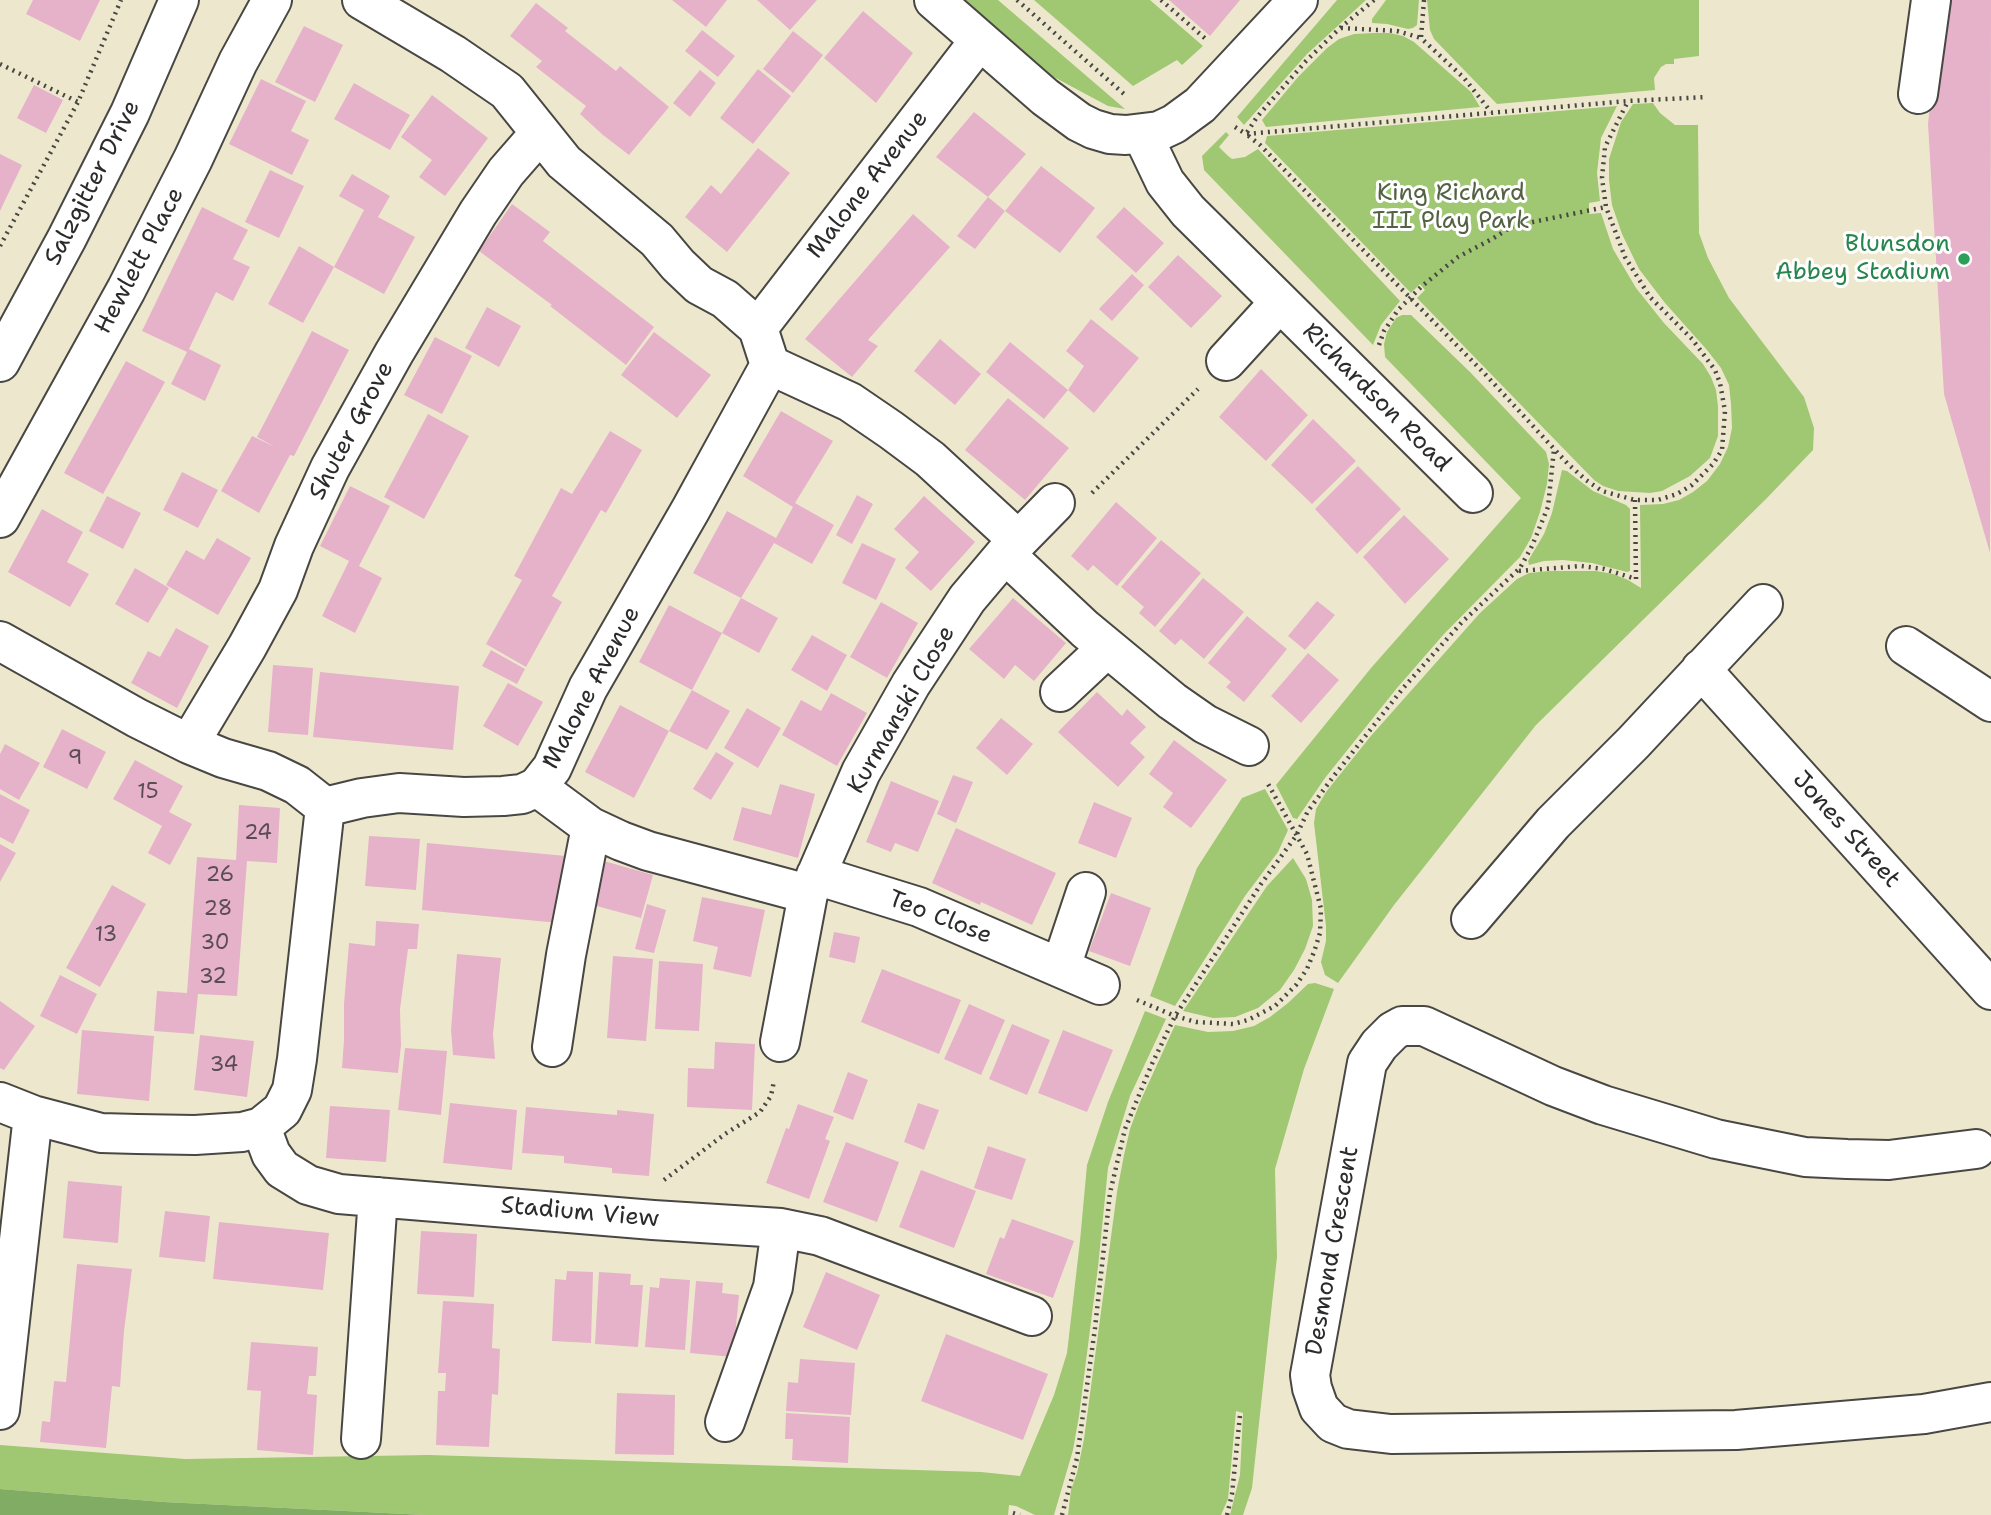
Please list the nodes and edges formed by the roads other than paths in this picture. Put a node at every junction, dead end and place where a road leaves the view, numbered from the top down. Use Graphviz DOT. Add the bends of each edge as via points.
graph roads {
  1 [pos="179,0"];
  2 [pos="272,0"];
  3 [pos="362,0"];
  4 [pos="933,0"];
  5 [pos="1298,0"];
  6 [pos="1931,0"];
  7 [pos="979,41"];
  8 [pos="1918,94"];
  9 [pos="1136,117"];
  10 [pos="540,133"];
  11 [pos="1279,303"];
  12 [pos="758,328"];
  13 [pos="1226,361"];
  14 [pos="0,362"];
  15 [pos="770,365"];
  16 [pos="1473,493"];
  17 [pos="1055,503"];
  18 [pos="0,518"];
  19 [pos="1012,547"];
  20 [pos="1763,604"];
  21 [pos="0,641"];
  22 [pos="1906,646"];
  23 [pos="1107,648"];
  24 [pos="1701,669"];
  25 [pos="1060,692"];
  26 [pos="1991,702"];
  27 [pos="189,744"];
  28 [pos="1249,746"];
  29 [pos="537,788"];
  30 [pos="325,807"];
  31 [pos="591,827"];
  32 [pos="812,885"];
  33 [pos="1086,892"];
  34 [pos="1471,919"];
  35 [pos="1061,967"];
  36 [pos="1100,985"];
  37 [pos="1991,990"];
  38 [pos="780,1042"];
  39 [pos="552,1047"];
  40 [pos="16,1109"];
  41 [pos="261,1127"];
  42 [pos="1986,1153"];
  43 [pos="378,1197"];
  44 [pos="781,1228"];
  45 [pos="1032,1316"];
  46 [pos="1991,1402"];
  47 [pos="0,1410"];
  48 [pos="725,1422"];
  49 [pos="361,1439"];
  1 -- 14 [label="street, Salzgitter Drive" via="130,113"];
  2 -- 18 [label="street, Hewlett Place" via="126,290"];
  3 -- 10 [label="street" via="497,83"];
  4 -- 7 [label="street"];
  5 -- 9 [label="street" via="1200,105 1174,124 1160,131"];
  6 -- 8 [label="street"];
  7 -- 9 [label="street" via="1045,97 1093,130 1110,134"];
  7 -- 12 [label="street, Malone Avenue"];
  9 -- 11 [label="street, Richardson Road" via="1175,197"];
  10 -- 12 [label="street" via="564,162 657,240 699,285 725,299"];
  10 -- 27 [label="street, Shuter Grove" via="478,213 394,353 330,468 278,590"];
  11 -- 13 [label="street, Richardson Road"];
  11 -- 16 [label="street, Richardson Road"];
  12 -- 15 [label="street"];
  15 -- 19 [label="street" via="850,402 930,459"];
  15 -- 29 [label="street, Malone Avenue" via="588,688 552,768"];
  17 -- 19 [label="street, Kurmanski Close"];
  19 -- 23 [label="street"];
  19 -- 32 [label="street, Kurmanski Close" via="968,599 911,684 861,772"];
  20 -- 24 [label="street"];
  21 -- 27 [label="street"];
  22 -- 26 [label="street"];
  23 -- 25 [label="street"];
  23 -- 28 [label="street" via="1172,701"];
  24 -- 34 [label="street" via="1553,823"];
  24 -- 37 [label="street, Jones Street"];
  27 -- 30 [label="street" via="268,771 297,785"];
  29 -- 30 [label="street, Malone Avenue" via="503,796 399,793"];
  29 -- 31 [label="street"];
  30 -- 41 [label="street" via="292,1090 282,1110"];
  31 -- 32 [label="street" via="648,851"];
  31 -- 39 [label="street"];
  32 -- 35 [label="street, Teo Close" via="919,908"];
  32 -- 38 [label="street, Kurmanski Close"];
  33 -- 35 [label="street"];
  35 -- 36 [label="street, Teo Close"];
  40 -- 41 [label="street" via="102,1133 195,1135"];
  40 -- 47 [label="street"];
  41 -- 43 [label="street, Stadium View" via="282,1169 308,1185 339,1194"];
  42 -- 46 [label="street, Desmond Crescent" via="1889,1160 1805,1157 1716,1139 1553,1086 1424,1026 1402,1026 1385,1038 1367,1063 1310,1375 1320,1408 1333,1423 1391,1434 1736,1430 1924,1414"];
  43 -- 44 [label="street, Stadium View"];
  43 -- 49 [label="street"];
  44 -- 45 [label="street, Stadium View" via="820,1236"];
  44 -- 48 [label="street" via="773,1287"];
}
